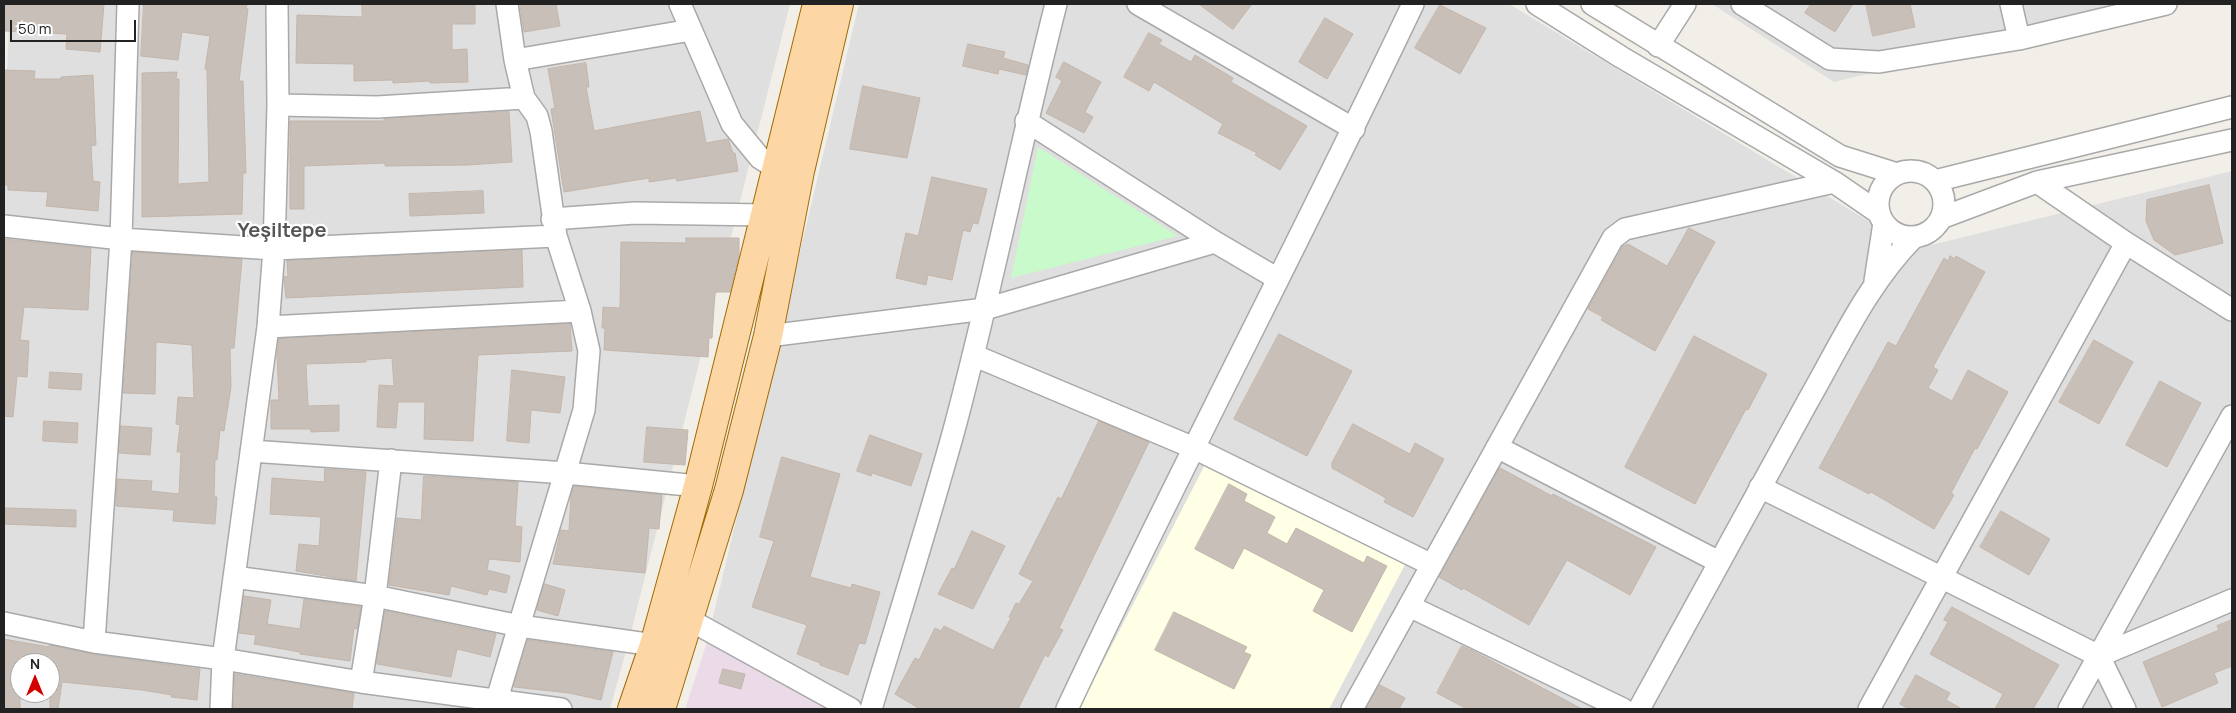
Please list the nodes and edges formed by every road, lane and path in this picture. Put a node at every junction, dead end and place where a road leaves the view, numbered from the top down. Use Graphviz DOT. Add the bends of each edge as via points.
graph roads {
  1 [pos="128,4"];
  2 [pos="277,4"];
  3 [pos="507,4"];
  4 [pos="680,4"];
  5 [pos="818,4"];
  6 [pos="838,4"];
  7 [pos="1056,4"];
  8 [pos="1138,4"];
  9 [pos="1413,4"];
  10 [pos="1536,4"];
  11 [pos="1592,4"];
  12 [pos="1685,4"];
  13 [pos="1742,4"];
  14 [pos="2011,4"];
  15 [pos="2166,4"];
  16 [pos="691,30"];
  17 [pos="2019,39"];
  18 [pos="1658,46"];
  19 [pos="515,60"];
  20 [pos="524,98"];
  21 [pos="278,105"];
  22 [pos="2232,107"];
  23 [pos="1026,121"];
  24 [pos="1354,129"];
  25 [pos="2232,140"];
  26 [pos="776,168"];
  27 [pos="1897,174"];
  28 [pos="1935,181"];
  29 [pos="1834,182"];
  30 [pos="2037,182"];
  31 [pos="766,215"];
  32 [pos="1882,218"];
  33 [pos="1941,218"];
  34 [pos="4,226"];
  35 [pos="554,228"];
  36 [pos="1914,237"];
  37 [pos="121,239"];
  38 [pos="1216,242"];
  39 [pos="2126,243"];
  40 [pos="274,249"];
  41 [pos="1278,279"];
  42 [pos="1874,284"];
  43 [pos="985,309"];
  44 [pos="2232,310"];
  45 [pos="580,311"];
  46 [pos="268,327"];
  47 [pos="768,336"];
  48 [pos="973,355"];
  49 [pos="2232,416"];
  50 [pos="1497,447"];
  51 [pos="1194,448"];
  52 [pos="251,451"];
  53 [pos="391,460"];
  54 [pos="566,472"];
  55 [pos="698,486"];
  56 [pos="1760,487"];
  57 [pos="1719,562"];
  58 [pos="1432,565"];
  59 [pos="234,577"];
  60 [pos="1941,579"];
  61 [pos="375,596"];
  62 [pos="2232,600"];
  63 [pos="1409,606"];
  64 [pos="688,619"];
  65 [pos="4,623"];
  66 [pos="520,626"];
  67 [pos="94,642"];
  68 [pos="654,645"];
  69 [pos="2099,656"];
  70 [pos="222,659"];
  71 [pos="361,682"];
  72 [pos="496,705"];
  73 [pos="221,709"];
  74 [pos="561,709"];
  75 [pos="632,709"];
  76 [pos="660,709"];
  77 [pos="850,709"];
  78 [pos="871,709"];
  79 [pos="1067,709"];
  80 [pos="1352,709"];
  81 [pos="1623,709"];
  82 [pos="1639,709"];
  83 [pos="1869,709"];
  84 [pos="2070,709"];
  85 [pos="2126,709"];
  1 -- 37 [label="street"];
  2 -- 21 [label="street"];
  3 -- 19 [label="street"];
  4 -- 16 [label="street"];
  5 -- 26 [label="main road"];
  6 -- 47 [label="main road" via="800,171"];
  7 -- 23 [label="street"];
  8 -- 24 [label="street"];
  9 -- 24 [label="street"];
  10 -- 29 [label="street"];
  11 -- 18 [label="street"];
  12 -- 18 [label="street"];
  13 -- 17 [label="street" via="1830,59 1879,62"];
  14 -- 17 [label="street"];
  15 -- 17 [label="street"];
  16 -- 19 [label="street"];
  16 -- 26 [label="street" via="732,124 760,158"];
  18 -- 27 [label="street" via="1840,156"];
  19 -- 20 [label="street"];
  20 -- 21 [label="street" via="377,107"];
  20 -- 35 [label="street" via="537,116"];
  21 -- 40 [label="street"];
  22 -- 28 [label="street"];
  23 -- 38 [label="street"];
  23 -- 43 [label="street"];
  24 -- 41 [label="street"];
  25 -- 30 [label="street"];
  26 -- 31 [label="main road"];
  27 -- 28 [label="street" via="1912,171"];
  27 -- 32 [label="street" via="1880,193 1878,203"];
  28 -- 33 [label="street" via="1943,196"];
  29 -- 32 [label="street"];
  29 -- 50 [label="street" via="1625,229 1612,238"];
  30 -- 33 [label="street"];
  30 -- 39 [label="street"];
  31 -- 35 [label="street" via="635,213"];
  31 -- 55 [label="main road"];
  32 -- 36 [label="street" via="1893,231"];
  32 -- 42 [label="street"];
  33 -- 36 [label="street" via="1925,234"];
  34 -- 37 [label="street"];
  35 -- 40 [label="street"];
  35 -- 45 [label="street"];
  36 -- 42 [label="street"];
  37 -- 40 [label="street"];
  37 -- 67 [label="street"];
  38 -- 41 [label="street"];
  38 -- 43 [label="street"];
  39 -- 44 [label="street"];
  39 -- 60 [label="street"];
  40 -- 46 [label="street"];
  41 -- 51 [label="street"];
  42 -- 56 [label="street"];
  43 -- 47 [label="street"];
  43 -- 48 [label="street"];
  45 -- 46 [label="street"];
  45 -- 54 [label="street" via="589,351 584,410"];
  46 -- 52 [label="street"];
  47 -- 64 [label="main road" via="729,490"];
  48 -- 51 [label="street"];
  48 -- 78 [label="street" via="954,431"];
  49 -- 69 [label="street"];
  50 -- 57 [label="street"];
  50 -- 58 [label="street"];
  51 -- 58 [label="street"];
  51 -- 79 [label="street"];
  52 -- 53 [label="street"];
  52 -- 59 [label="street"];
  53 -- 54 [label="street"];
  53 -- 61 [label="street"];
  54 -- 55 [label="street"];
  54 -- 66 [label="street"];
  55 -- 68 [label="main road"];
  56 -- 57 [label="street"];
  56 -- 60 [label="street"];
  57 -- 82 [label="street"];
  58 -- 63 [label="street"];
  59 -- 61 [label="street"];
  59 -- 70 [label="street"];
  60 -- 69 [label="street"];
  60 -- 83 [label="street"];
  61 -- 66 [label="street"];
  61 -- 71 [label="street"];
  62 -- 69 [label="street"];
  63 -- 80 [label="street"];
  63 -- 81 [label="street"];
  64 -- 76 [label="main road"];
  64 -- 77 [label="street"];
  65 -- 67 [label="street"];
  66 -- 68 [label="street"];
  66 -- 72 [label="street"];
  67 -- 70 [label="street"];
  68 -- 75 [label="main road"];
  69 -- 84 [label="street"];
  69 -- 85 [label="street"];
  70 -- 71 [label="street"];
  70 -- 73 [label="street"];
  71 -- 72 [label="street"];
  72 -- 74 [label="street"];
}
